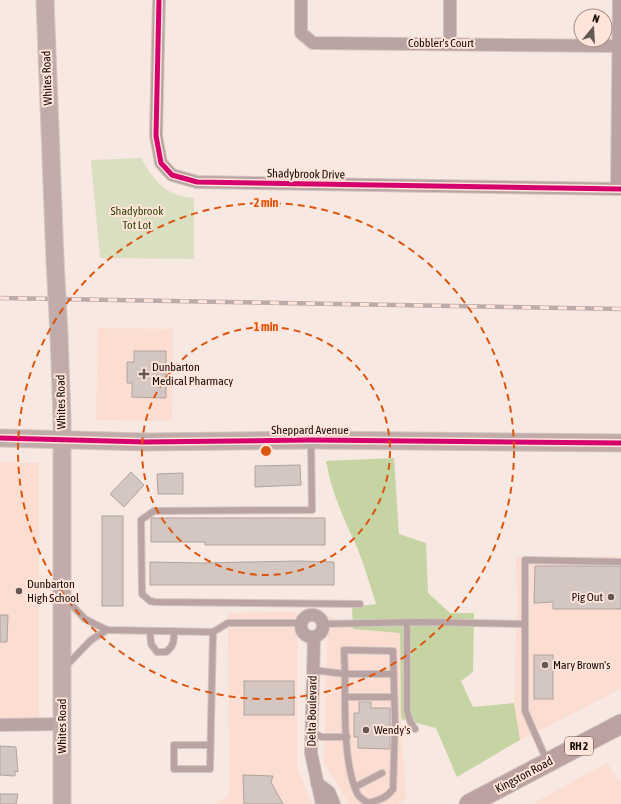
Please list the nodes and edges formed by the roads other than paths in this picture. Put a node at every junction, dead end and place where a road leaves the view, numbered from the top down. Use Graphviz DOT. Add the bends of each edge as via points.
graph roads {
  1 [pos="45,0"];
  2 [pos="158,0"];
  3 [pos="301,0"];
  4 [pos="450,0"];
  5 [pos="619,0"];
  6 [pos="450,44"];
  7 [pos="618,46"];
  8 [pos="619,189"];
  9 [pos="0,438"];
  10 [pos="62,439"];
  11 [pos="311,440"];
  12 [pos="621,443"];
  13 [pos="621,562"];
  14 [pos="62,595"];
  15 [pos="360,604"];
  16 [pos="314,609"];
  17 [pos="407,622"];
  18 [pos="302,623"];
  19 [pos="323,624"];
  20 [pos="525,624"];
  21 [pos="107,630"];
  22 [pos="150,631"];
  23 [pos="174,631"];
  24 [pos="213,632"];
  25 [pos="314,637"];
  26 [pos="62,669"];
  27 [pos="313,670"];
  28 [pos="345,674"];
  29 [pos="393,674"];
  30 [pos="345,697"];
  31 [pos="394,697"];
  32 [pos="62,724"];
  33 [pos="621,724"];
  34 [pos="0,725"];
  35 [pos="415,729"];
  36 [pos="311,732"];
  37 [pos="347,737"];
  38 [pos="210,745"];
  39 [pos="548,762"];
  40 [pos="382,773"];
  41 [pos="317,784"];
  42 [pos="355,787"];
  43 [pos="62,804"];
  44 [pos="322,804"];
  45 [pos="334,804"];
  46 [pos="469,804"];
  1 -- 10 [label="main road, Whites Road, bridge"];
  2 -- 8 [label="street, Shadybrook Drive" via="156,136 161,163 172,175 198,182"];
  3 -- 6 [label="street, Cobbler's Court" via="301,33 313,43"];
  4 -- 6 [label="street"];
  5 -- 7 [label="street"];
  6 -- 7 [label="street, Cobbler's Court"];
  7 -- 8 [label="street"];
  9 -- 10 [label="main road, Sheppard Avenue"];
  10 -- 11 [label="main road, Sheppard Avenue" via="145,442"];
  10 -- 14 [label="main road, Whites Road"];
  11 -- 12 [label="main road, Sheppard Avenue"];
  11 -- 16 [label="lane, Sheppard Avenue" via="312,510 154,511 141,520 142,594 155,602"];
  13 -- 20 [label="lane" via="525,560"];
  14 -- 21 [label="lane" via="85,619"];
  14 -- 26 [label="main road, Whites Road"];
  15 -- 16 [label="lane, Sheppard Avenue"];
  16 -- 18 [label="street"];
  16 -- 19 [label="street"];
  17 -- 19 [label="lane"];
  17 -- 20 [label="lane"];
  17 -- 35 [label="lane" via="407,711"];
  18 -- 24 [label="lane" via="228,623"];
  18 -- 25 [label="street" via="304,634"];
  19 -- 25 [label="street" via="322,631"];
  20 -- 39 [label="lane" via="525,711"];
  21 -- 22 [label="lane"];
  21 -- 26 [label="lane" via="91,640"];
  22 -- 23 [label="lane"];
  22 -- 23 [label="lane" via="151,644 157,652 166,652 171,648"];
  23 -- 24 [label="lane"];
  24 -- 38 [label="lane"];
  25 -- 27 [label="street, Delta Boulevard"];
  26 -- 32 [label="main road, Whites Road"];
  27 -- 28 [label="lane"];
  27 -- 36 [label="street, Delta Boulevard"];
  28 -- 29 [label="lane"];
  28 -- 29 [label="lane" via="344,650 393,651"];
  28 -- 30 [label="lane"];
  29 -- 31 [label="lane"];
  30 -- 31 [label="lane"];
  30 -- 37 [label="lane"];
  31 -- 42 [label="lane" via="393,789 382,799 368,803 360,797"];
  32 -- 34 [label="street"];
  32 -- 43 [label="main road, Whites Road"];
  33 -- 39 [label="main road, Kingston Road / RH 2"];
  36 -- 37 [label="lane" via="322,737"];
  36 -- 41 [label="street, Delta Boulevard" via="311,753"];
  37 -- 42 [label="lane" via="349,767"];
  38 -- 38 [label="lane" via="210,769 174,769 174,745"];
  39 -- 46 [label="main road, Kingston Road / RH 2"];
  40 -- 42 [label="lane"];
  41 -- 44 [label="street, Delta Boulevard"];
  41 -- 45 [label="street" via="329,792"];
}
